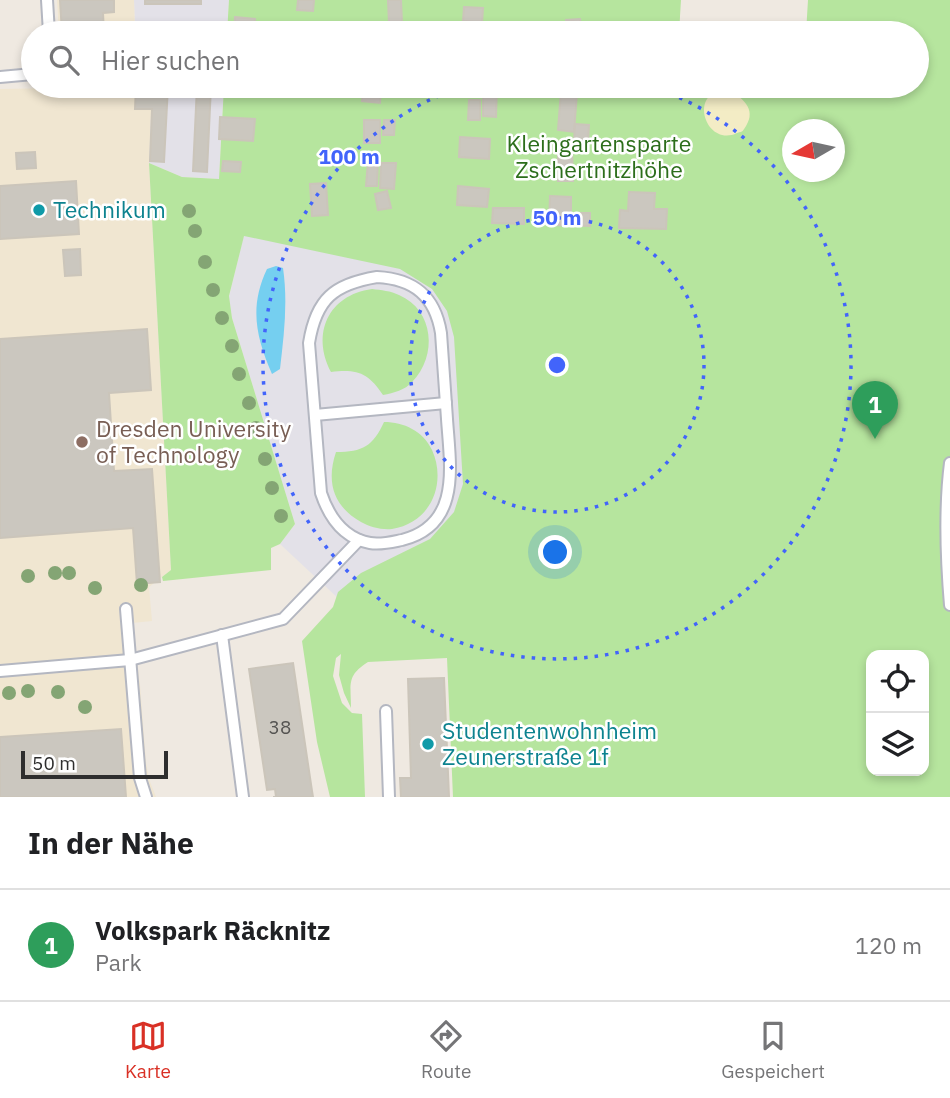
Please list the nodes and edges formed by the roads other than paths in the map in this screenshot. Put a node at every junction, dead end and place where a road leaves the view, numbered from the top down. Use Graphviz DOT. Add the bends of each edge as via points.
graph roads {
  1 [pos="47,0"];
  2 [pos="48,21"];
  3 [pos="21,75"];
  4 [pos="0,77"];
  5 [pos="446,403"];
  6 [pos="315,415"];
  7 [pos="950,463"];
  8 [pos="359,540"];
  9 [pos="950,605"];
  10 [pos="126,610"];
  11 [pos="222,635"];
  12 [pos="130,660"];
  13 [pos="0,671"];
  14 [pos="386,711"];
  15 [pos="146,797"];
  16 [pos="243,797"];
  17 [pos="389,797"];
  1 -- 2 [label="lane"];
  3 -- 4 [label="lane"];
  5 -- 6 [label="lane"];
  5 -- 6 [label="lane" via="438,318 430,302 407,282 377,277 342,286 318,310 309,343"];
  5 -- 8 [label="lane" via="451,480 443,510 422,532 407,538 373,544"];
  6 -- 8 [label="lane" via="321,493 335,522"];
  7 -- 9 [label="lane" via="946,562"];
  8 -- 11 [label="lane" via="284,619"];
  10 -- 12 [label="lane"];
  11 -- 12 [label="lane"];
  11 -- 16 [label="lane"];
  12 -- 13 [label="lane"];
  12 -- 15 [label="lane" via="140,778"];
  14 -- 17 [label="lane"];
}
